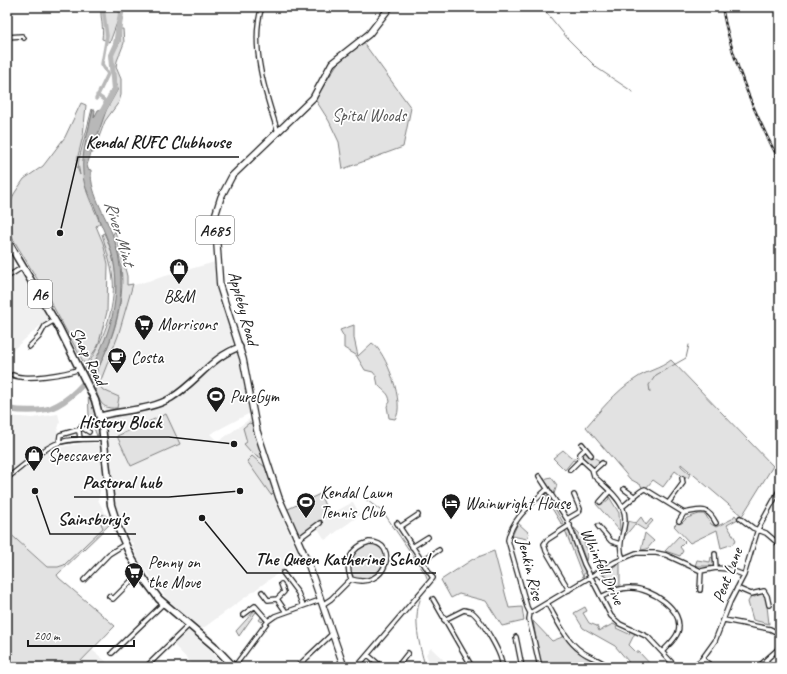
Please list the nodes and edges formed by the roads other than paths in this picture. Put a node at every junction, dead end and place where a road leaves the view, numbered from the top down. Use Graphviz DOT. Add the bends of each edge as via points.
graph roads {
  1 [pos="262,7"];
  2 [pos="390,7"];
  3 [pos="7,37"];
  4 [pos="24,38"];
  5 [pos="278,133"];
  6 [pos="7,240"];
  7 [pos="24,267"];
  8 [pos="7,277"];
  9 [pos="55,320"];
  10 [pos="29,347"];
  11 [pos="240,347"];
  12 [pos="80,368"];
  13 [pos="28,371"];
  14 [pos="13,375"];
  15 [pos="28,377"];
  16 [pos="100,416"];
  17 [pos="78,431"];
  18 [pos="89,432"];
  19 [pos="104,438"];
  20 [pos="80,439"];
  21 [pos="59,443"];
  22 [pos="582,444"];
  23 [pos="585,449"];
  24 [pos="591,455"];
  25 [pos="581,459"];
  26 [pos="602,463"];
  27 [pos="570,470"];
  28 [pos="593,471"];
  29 [pos="539,476"];
  30 [pos="7,478"];
  31 [pos="682,478"];
  32 [pos="683,483"];
  33 [pos="687,486"];
  34 [pos="547,489"];
  35 [pos="624,489"];
  36 [pos="780,489"];
  37 [pos="609,492"];
  38 [pos="574,495"];
  39 [pos="779,495"];
  40 [pos="635,496"];
  41 [pos="600,502"];
  42 [pos="669,502"];
  43 [pos="702,504"];
  44 [pos="622,507"];
  45 [pos="702,510"];
  46 [pos="684,513"];
  47 [pos="418,515"];
  48 [pos="740,518"];
  49 [pos="567,519"];
  50 [pos="679,521"];
  51 [pos="320,523"];
  52 [pos="716,523"];
  53 [pos="570,525"];
  54 [pos="598,526"];
  55 [pos="758,529"];
  56 [pos="428,537"];
  57 [pos="297,540"];
  58 [pos="125,544"];
  59 [pos="620,544"];
  60 [pos="780,545"];
  61 [pos="412,547"];
  62 [pos="439,550"];
  63 [pos="715,554"];
  64 [pos="623,558"];
  65 [pos="421,561"];
  66 [pos="716,568"];
  67 [pos="701,571"];
  68 [pos="140,572"];
  69 [pos="284,573"];
  70 [pos="596,574"];
  71 [pos="744,575"];
  72 [pos="590,577"];
  73 [pos="351,579"];
  74 [pos="84,580"];
  75 [pos="281,584"];
  76 [pos="737,588"];
  77 [pos="569,590"];
  78 [pos="616,590"];
  79 [pos="700,590"];
  80 [pos="262,592"];
  81 [pos="109,596"];
  82 [pos="601,597"];
  83 [pos="277,599"];
  84 [pos="433,599"];
  85 [pos="321,602"];
  86 [pos="164,603"];
  87 [pos="547,603"];
  88 [pos="303,606"];
  89 [pos="770,606"];
  90 [pos="286,612"];
  91 [pos="530,613"];
  92 [pos="243,615"];
  93 [pos="444,620"];
  94 [pos="724,620"];
  95 [pos="268,621"];
  96 [pos="189,625"];
  97 [pos="332,634"];
  98 [pos="780,634"];
  99 [pos="516,637"];
  100 [pos="780,645"];
  101 [pos="663,651"];
  102 [pos="778,652"];
  103 [pos="112,653"];
  104 [pos="408,653"];
  105 [pos="368,655"];
  106 [pos="702,659"];
  107 [pos="766,661"];
  108 [pos="780,662"];
  109 [pos="146,667"];
  110 [pos="234,667"];
  111 [pos="296,667"];
  112 [pos="344,667"];
  113 [pos="357,667"];
  114 [pos="382,667"];
  115 [pos="397,667"];
  116 [pos="472,667"];
  117 [pos="502,667"];
  118 [pos="522,667"];
  119 [pos="540,667"];
  120 [pos="608,667"];
  121 [pos="676,667"];
  122 [pos="693,667"];
  123 [pos="713,667"];
  124 [pos="758,667"];
  125 [pos="772,667"];
  126 [pos="779,667"];
  1 -- 5 [label="street" via="257,23 260,63 266,96"];
  2 -- 5 [label="main road, Appleby Road / A685" via="369,34 332,63 313,98"];
  3 -- 4 [label="street"];
  5 -- 11 [label="main road, Appleby Road / A685" via="232,176 215,216 220,287"];
  6 -- 7 [label="highway, Shap Road / A6"];
  7 -- 8 [label="street"];
  7 -- 9 [label="highway, Shap Road / A6"];
  9 -- 10 [label="street" via="45,326"];
  9 -- 12 [label="highway, Shap Road / A6"];
  11 -- 16 [label="street" via="224,353 170,399"];
  11 -- 57 [label="main road, Appleby Road / A685" via="261,443 279,498"];
  12 -- 15 [label="street" via="68,373"];
  12 -- 16 [label="highway, Shap Road / A6"];
  13 -- 15 [label="street"];
  14 -- 15 [label="street"];
  16 -- 19 [label="highway, Shap Road / A6"];
  17 -- 18 [label="street" via="81,427"];
  17 -- 20 [label="street"];
  17 -- 21 [label="street" via="60,435"];
  19 -- 20 [label="street"];
  19 -- 58 [label="highway, Shap Road / A6" via="111,503"];
  20 -- 21 [label="street"];
  21 -- 30 [label="street"];
  22 -- 23 [label="street"];
  23 -- 24 [label="street"];
  23 -- 25 [label="street" via="580,455"];
  25 -- 27 [label="street"];
  25 -- 28 [label="street"];
  26 -- 28 [label="street"];
  28 -- 37 [label="street" via="594,476"];
  29 -- 34 [label="street, Whinfell Drive"];
  31 -- 32 [label="street"];
  32 -- 33 [label="street"];
  32 -- 42 [label="street"];
  34 -- 49 [label="street, Whinfell Drive"];
  34 -- 91 [label="street, Jenkin Rise" via="516,520 508,540"];
  35 -- 40 [label="street"];
  36 -- 39 [label="street, Peat Lane"];
  37 -- 41 [label="street"];
  37 -- 44 [label="street"];
  38 -- 49 [label="street" via="580,509"];
  39 -- 55 [label="street, Peat Lane"];
  40 -- 42 [label="street" via="644,489"];
  40 -- 44 [label="street"];
  42 -- 46 [label="street"];
  43 -- 45 [label="street"];
  44 -- 59 [label="street" via="625,518"];
  45 -- 46 [label="street"];
  45 -- 52 [label="street" via="709,512"];
  46 -- 50 [label="street"];
  47 -- 61 [label="street" via="398,525"];
  48 -- 55 [label="street"];
  49 -- 53 [label="street, Whinfell Drive"];
  51 -- 57 [label="street"];
  53 -- 72 [label="street, Whinfell Drive"];
  53 -- 77 [label="street" via="544,544"];
  54 -- 59 [label="street" via="614,543"];
  55 -- 60 [label="street"];
  55 -- 71 [label="street, Peat Lane"];
  56 -- 61 [label="street"];
  57 -- 85 [label="main road, Appleby Road / A685"];
  58 -- 68 [label="highway, Shap Road / A6"];
  58 -- 74 [label="street" via="109,554"];
  59 -- 64 [label="street"];
  61 -- 65 [label="street"];
  62 -- 65 [label="street"];
  63 -- 66 [label="street"];
  64 -- 67 [label="street" via="636,553 656,553"];
  64 -- 70 [label="street"];
  65 -- 105 [label="street" via="433,578"];
  66 -- 67 [label="street"];
  66 -- 71 [label="street"];
  67 -- 79 [label="street"];
  68 -- 81 [label="street" via="113,599"];
  68 -- 86 [label="highway, Shap Road / A6"];
  69 -- 88 [label="street" via="298,593"];
  70 -- 72 [label="street"];
  70 -- 78 [label="street" via="607,580"];
  71 -- 76 [label="street, Peat Lane"];
  72 -- 77 [label="street"];
  72 -- 82 [label="street, Whinfell Drive"];
  73 -- 73 [label="street" via="363,582 375,578 382,571 387,559 385,549 377,543 369,542 356,549 349,558"];
  73 -- 85 [label="street" via="332,599"];
  75 -- 83 [label="street" via="284,592"];
  76 -- 89 [label="street" via="751,594 764,591"];
  76 -- 94 [label="street, Peat Lane"];
  77 -- 87 [label="street"];
  78 -- 82 [label="street"];
  78 -- 101 [label="street" via="632,588 646,591 670,607 676,616 678,631 675,639"];
  80 -- 83 [label="street" via="270,601"];
  82 -- 101 [label="street, Whinfell Drive" via="615,621 648,637"];
  83 -- 90 [label="street"];
  84 -- 93 [label="street"];
  85 -- 88 [label="street"];
  85 -- 97 [label="main road, Appleby Road / A685"];
  86 -- 96 [label="highway, Shap Road / A6"];
  86 -- 103 [label="street"];
  87 -- 91 [label="street"];
  87 -- 120 [label="street" via="575,646"];
  88 -- 90 [label="street"];
  90 -- 95 [label="street"];
  91 -- 119 [label="street, Jenkin Rise"];
  92 -- 95 [label="street" via="255,606"];
  93 -- 116 [label="street"];
  93 -- 117 [label="street" via="464,610 472,612 490,637 501,659"];
  94 -- 98 [label="street" via="770,629"];
  94 -- 106 [label="street, Peat Lane" via="715,641"];
  95 -- 110 [label="street"];
  96 -- 109 [label="street"];
  96 -- 110 [label="highway, Shap Road / A6"];
  97 -- 111 [label="street"];
  97 -- 112 [label="main road, Appleby Road / A685"];
  99 -- 118 [label="street"];
  100 -- 102 [label="street"];
  101 -- 121 [label="street, Whinfell Drive"];
  102 -- 107 [label="street"];
  104 -- 115 [label="street"];
  105 -- 113 [label="street"];
  105 -- 114 [label="street"];
  106 -- 122 [label="street, Peat Lane"];
  106 -- 123 [label="street"];
  107 -- 124 [label="street"];
  107 -- 125 [label="street"];
  108 -- 126 [label="street"];
}
